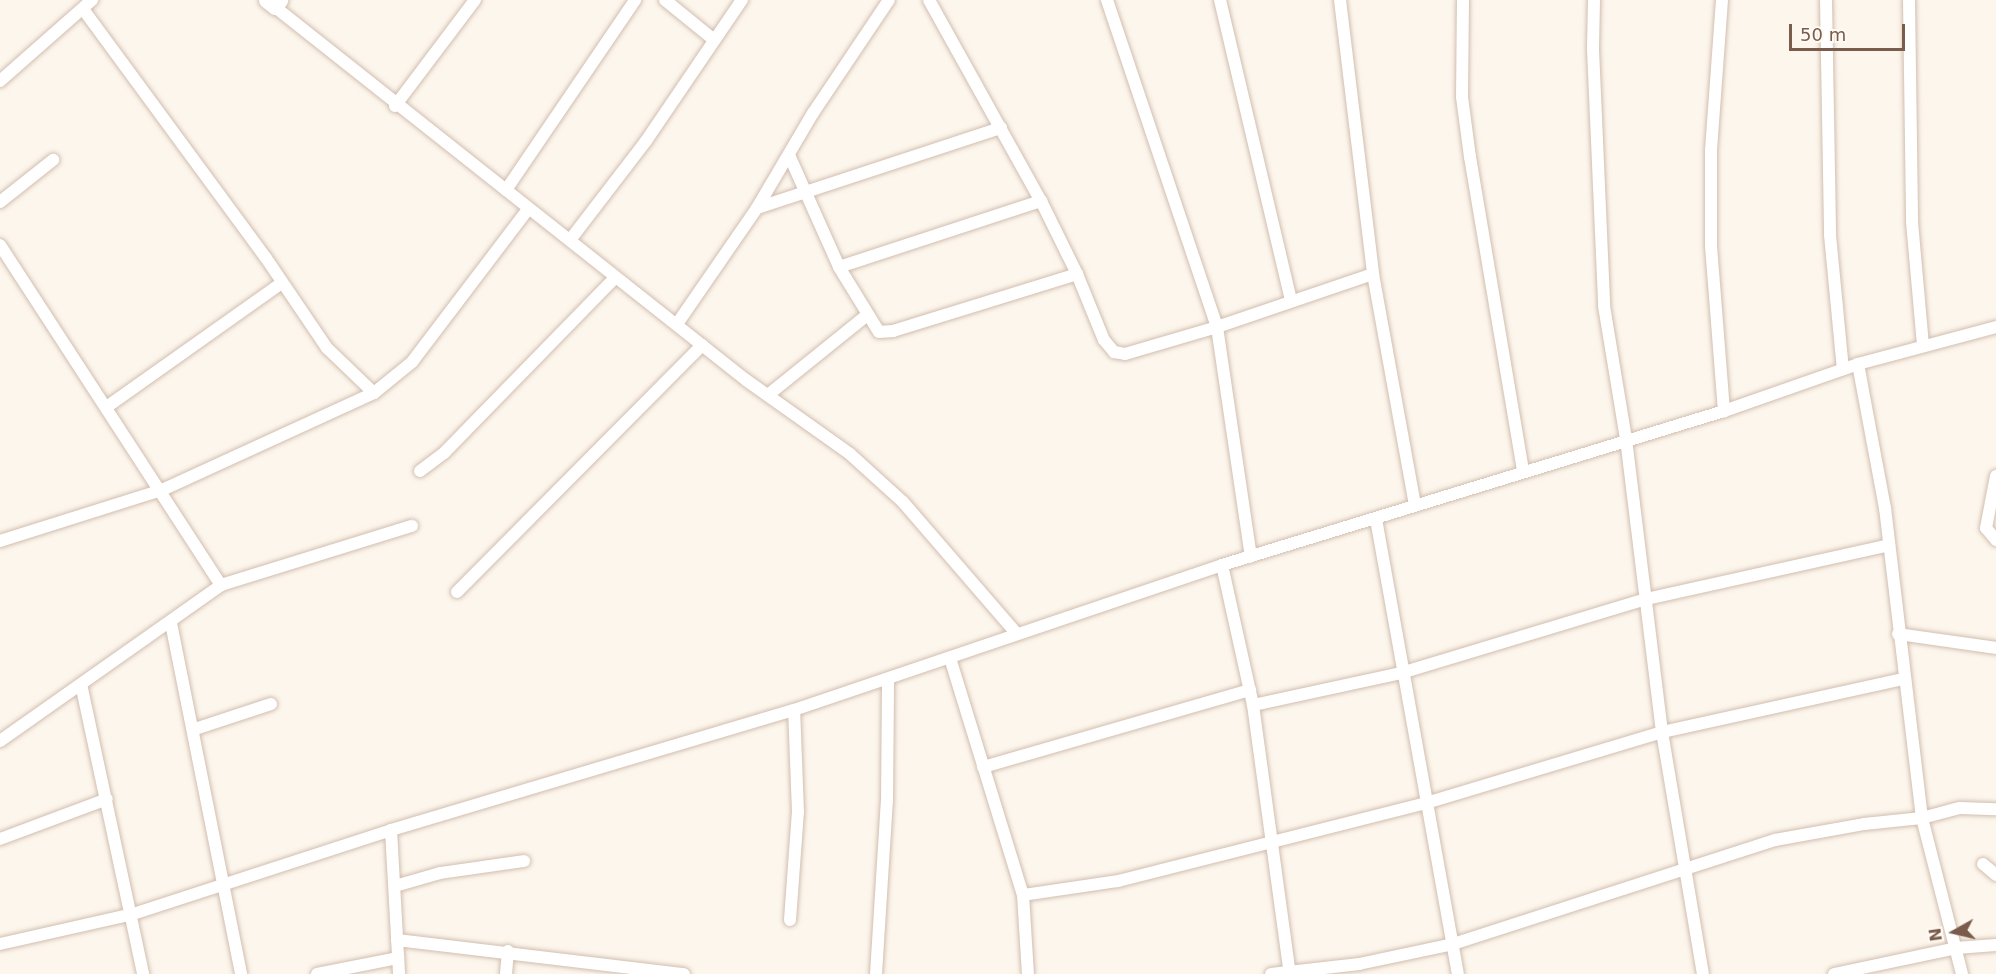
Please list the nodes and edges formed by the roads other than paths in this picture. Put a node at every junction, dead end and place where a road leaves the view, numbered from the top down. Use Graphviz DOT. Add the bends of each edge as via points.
graph roads {
  1 [pos="92,0"];
  2 [pos="475,0"];
  3 [pos="635,0"];
  4 [pos="665,0"];
  5 [pos="742,0"];
  6 [pos="889,0"];
  7 [pos="929,0"];
  8 [pos="1107,0"];
  9 [pos="1220,0"];
  10 [pos="1340,0"];
  11 [pos="1463,0"];
  12 [pos="1594,0"];
  13 [pos="1722,0"];
  14 [pos="1826,0"];
  15 [pos="1909,0"];
  16 [pos="273,2"];
  17 [pos="83,9"];
  18 [pos="713,39"];
  19 [pos="0,81"];
  20 [pos="395,106"];
  21 [pos="1001,128"];
  22 [pos="789,155"];
  23 [pos="53,160"];
  24 [pos="506,190"];
  25 [pos="807,194"];
  26 [pos="1041,201"];
  27 [pos="0,202"];
  28 [pos="757,208"];
  29 [pos="528,209"];
  30 [pos="570,240"];
  31 [pos="0,245"];
  32 [pos="839,267"];
  33 [pos="1077,274"];
  34 [pos="1373,274"];
  35 [pos="615,278"];
  36 [pos="282,283"];
  37 [pos="1291,301"];
  38 [pos="867,315"];
  39 [pos="677,324"];
  40 [pos="1217,327"];
  41 [pos="1996,327"];
  42 [pos="702,345"];
  43 [pos="1923,346"];
  44 [pos="1858,364"];
  45 [pos="1843,369"];
  46 [pos="374,393"];
  47 [pos="768,395"];
  48 [pos="108,406"];
  49 [pos="1724,411"];
  50 [pos="1626,439"];
  51 [pos="1523,470"];
  52 [pos="420,471"];
  53 [pos="1996,476"];
  54 [pos="162,490"];
  55 [pos="1415,505"];
  56 [pos="1376,519"];
  57 [pos="412,526"];
  58 [pos="1996,540"];
  59 [pos="0,541"];
  60 [pos="1889,544"];
  61 [pos="1251,556"];
  62 [pos="1222,565"];
  63 [pos="221,585"];
  64 [pos="457,591"];
  65 [pos="1646,599"];
  66 [pos="171,623"];
  67 [pos="1016,633"];
  68 [pos="1898,634"];
  69 [pos="1996,648"];
  70 [pos="950,658"];
  71 [pos="1401,673"];
  72 [pos="1904,679"];
  73 [pos="888,680"];
  74 [pos="81,684"];
  75 [pos="1250,690"];
  76 [pos="271,704"];
  77 [pos="1253,705"];
  78 [pos="794,710"];
  79 [pos="195,729"];
  80 [pos="1662,732"];
  81 [pos="0,741"];
  82 [pos="983,767"];
  83 [pos="107,798"];
  84 [pos="1426,803"];
  85 [pos="1996,809"];
  86 [pos="1922,818"];
  87 [pos="391,830"];
  88 [pos="0,839"];
  89 [pos="1274,841"];
  90 [pos="524,861"];
  91 [pos="1983,864"];
  92 [pos="1683,869"];
  93 [pos="1996,875"];
  94 [pos="225,881"];
  95 [pos="395,886"];
  96 [pos="1023,895"];
  97 [pos="133,914"];
  98 [pos="790,920"];
  99 [pos="397,940"];
  100 [pos="0,944"];
  101 [pos="1453,944"];
  102 [pos="1996,945"];
  103 [pos="1956,948"];
  104 [pos="508,951"];
  105 [pos="398,958"];
  106 [pos="1290,973"];
  107 [pos="143,974"];
  108 [pos="241,974"];
  109 [pos="317,974"];
  110 [pos="399,974"];
  111 [pos="506,974"];
  112 [pos="684,974"];
  113 [pos="876,974"];
  114 [pos="1028,974"];
  115 [pos="1271,974"];
  116 [pos="1458,974"];
  117 [pos="1703,974"];
  118 [pos="1834,974"];
  119 [pos="1962,974"];
  1 -- 17 [label="street"];
  2 -- 20 [label="street"];
  3 -- 24 [label="street"];
  4 -- 18 [label="street"];
  5 -- 18 [label="street"];
  6 -- 22 [label="street"];
  7 -- 21 [label="street"];
  8 -- 40 [label="street"];
  9 -- 37 [label="street"];
  10 -- 34 [label="street"];
  11 -- 51 [label="street" via="1462,97"];
  12 -- 50 [label="street" via="1602,283"];
  13 -- 49 [label="street" via="1711,151 1711,246"];
  14 -- 45 [label="street" via="1830,235"];
  15 -- 43 [label="street" via="1912,222"];
  16 -- 20 [label="street"];
  17 -- 19 [label="street"];
  17 -- 36 [label="street"];
  18 -- 30 [label="street" via="646,141"];
  20 -- 24 [label="street"];
  21 -- 25 [label="street"];
  21 -- 26 [label="street"];
  22 -- 25 [label="street"];
  22 -- 28 [label="street"];
  23 -- 27 [label="street"];
  24 -- 29 [label="street"];
  25 -- 28 [label="street"];
  25 -- 32 [label="street"];
  26 -- 32 [label="street"];
  26 -- 33 [label="street"];
  28 -- 39 [label="street"];
  29 -- 30 [label="street"];
  29 -- 46 [label="street" via="412,362"];
  30 -- 35 [label="street"];
  31 -- 48 [label="street"];
  32 -- 38 [label="street"];
  33 -- 38 [label="street" via="888,332 879,332"];
  33 -- 40 [label="street" via="1104,340 1114,352 1125,354"];
  34 -- 37 [label="street"];
  34 -- 55 [label="street"];
  35 -- 39 [label="street"];
  35 -- 52 [label="street" via="444,453"];
  36 -- 46 [label="street" via="327,348"];
  36 -- 48 [label="street"];
  37 -- 40 [label="street"];
  38 -- 47 [label="street"];
  39 -- 42 [label="street"];
  40 -- 61 [label="street"];
  41 -- 43 [label="street"];
  42 -- 47 [label="street"];
  42 -- 64 [label="street"];
  43 -- 44 [label="street"];
  44 -- 45 [label="street"];
  44 -- 60 [label="street" via="1881,478"];
  45 -- 49 [label="street"];
  46 -- 54 [label="street"];
  47 -- 67 [label="street" via="850,454 886,486"];
  48 -- 54 [label="street"];
  49 -- 50 [label="street"];
  50 -- 51 [label="street"];
  50 -- 65 [label="street"];
  51 -- 55 [label="street"];
  53 -- 58 [label="street" via="1986,524 1987,533"];
  54 -- 59 [label="street"];
  54 -- 63 [label="street"];
  55 -- 56 [label="street"];
  56 -- 61 [label="street"];
  56 -- 71 [label="street"];
  57 -- 63 [label="street"];
  60 -- 65 [label="street"];
  60 -- 68 [label="street"];
  61 -- 62 [label="street"];
  62 -- 67 [label="street"];
  62 -- 75 [label="street"];
  63 -- 66 [label="street"];
  65 -- 71 [label="street"];
  65 -- 80 [label="street"];
  66 -- 74 [label="street"];
  66 -- 79 [label="street"];
  67 -- 70 [label="street"];
  68 -- 69 [label="street"];
  68 -- 72 [label="street"];
  70 -- 73 [label="street"];
  70 -- 82 [label="street"];
  71 -- 77 [label="street"];
  71 -- 84 [label="street"];
  72 -- 80 [label="street"];
  72 -- 86 [label="street"];
  73 -- 78 [label="street"];
  73 -- 113 [label="street" via="887,801"];
  74 -- 81 [label="street"];
  74 -- 83 [label="street"];
  75 -- 77 [label="street"];
  75 -- 82 [label="street"];
  76 -- 79 [label="street"];
  77 -- 89 [label="street"];
  78 -- 87 [label="street"];
  78 -- 98 [label="street" via="797,832"];
  79 -- 94 [label="street"];
  80 -- 84 [label="street"];
  80 -- 92 [label="street"];
  82 -- 96 [label="street"];
  83 -- 88 [label="street"];
  83 -- 97 [label="street"];
  84 -- 89 [label="street"];
  84 -- 101 [label="street"];
  85 -- 86 [label="street" via="1960,808"];
  86 -- 92 [label="street" via="1815,831"];
  86 -- 103 [label="street"];
  87 -- 94 [label="street"];
  87 -- 95 [label="street"];
  89 -- 96 [label="street" via="1094,886"];
  89 -- 106 [label="street"];
  90 -- 95 [label="street" via="440,873"];
  91 -- 93 [label="street"];
  92 -- 101 [label="street"];
  92 -- 117 [label="street"];
  94 -- 97 [label="street"];
  94 -- 108 [label="street"];
  95 -- 99 [label="street"];
  96 -- 114 [label="street"];
  97 -- 100 [label="street"];
  97 -- 107 [label="street"];
  99 -- 104 [label="street"];
  99 -- 105 [label="street"];
  101 -- 106 [label="street" via="1359,964"];
  101 -- 116 [label="street"];
  102 -- 103 [label="street"];
  103 -- 118 [label="street"];
  103 -- 119 [label="street"];
  104 -- 111 [label="street"];
  104 -- 112 [label="street"];
  105 -- 109 [label="street"];
  105 -- 110 [label="street"];
  106 -- 115 [label="street"];
}
